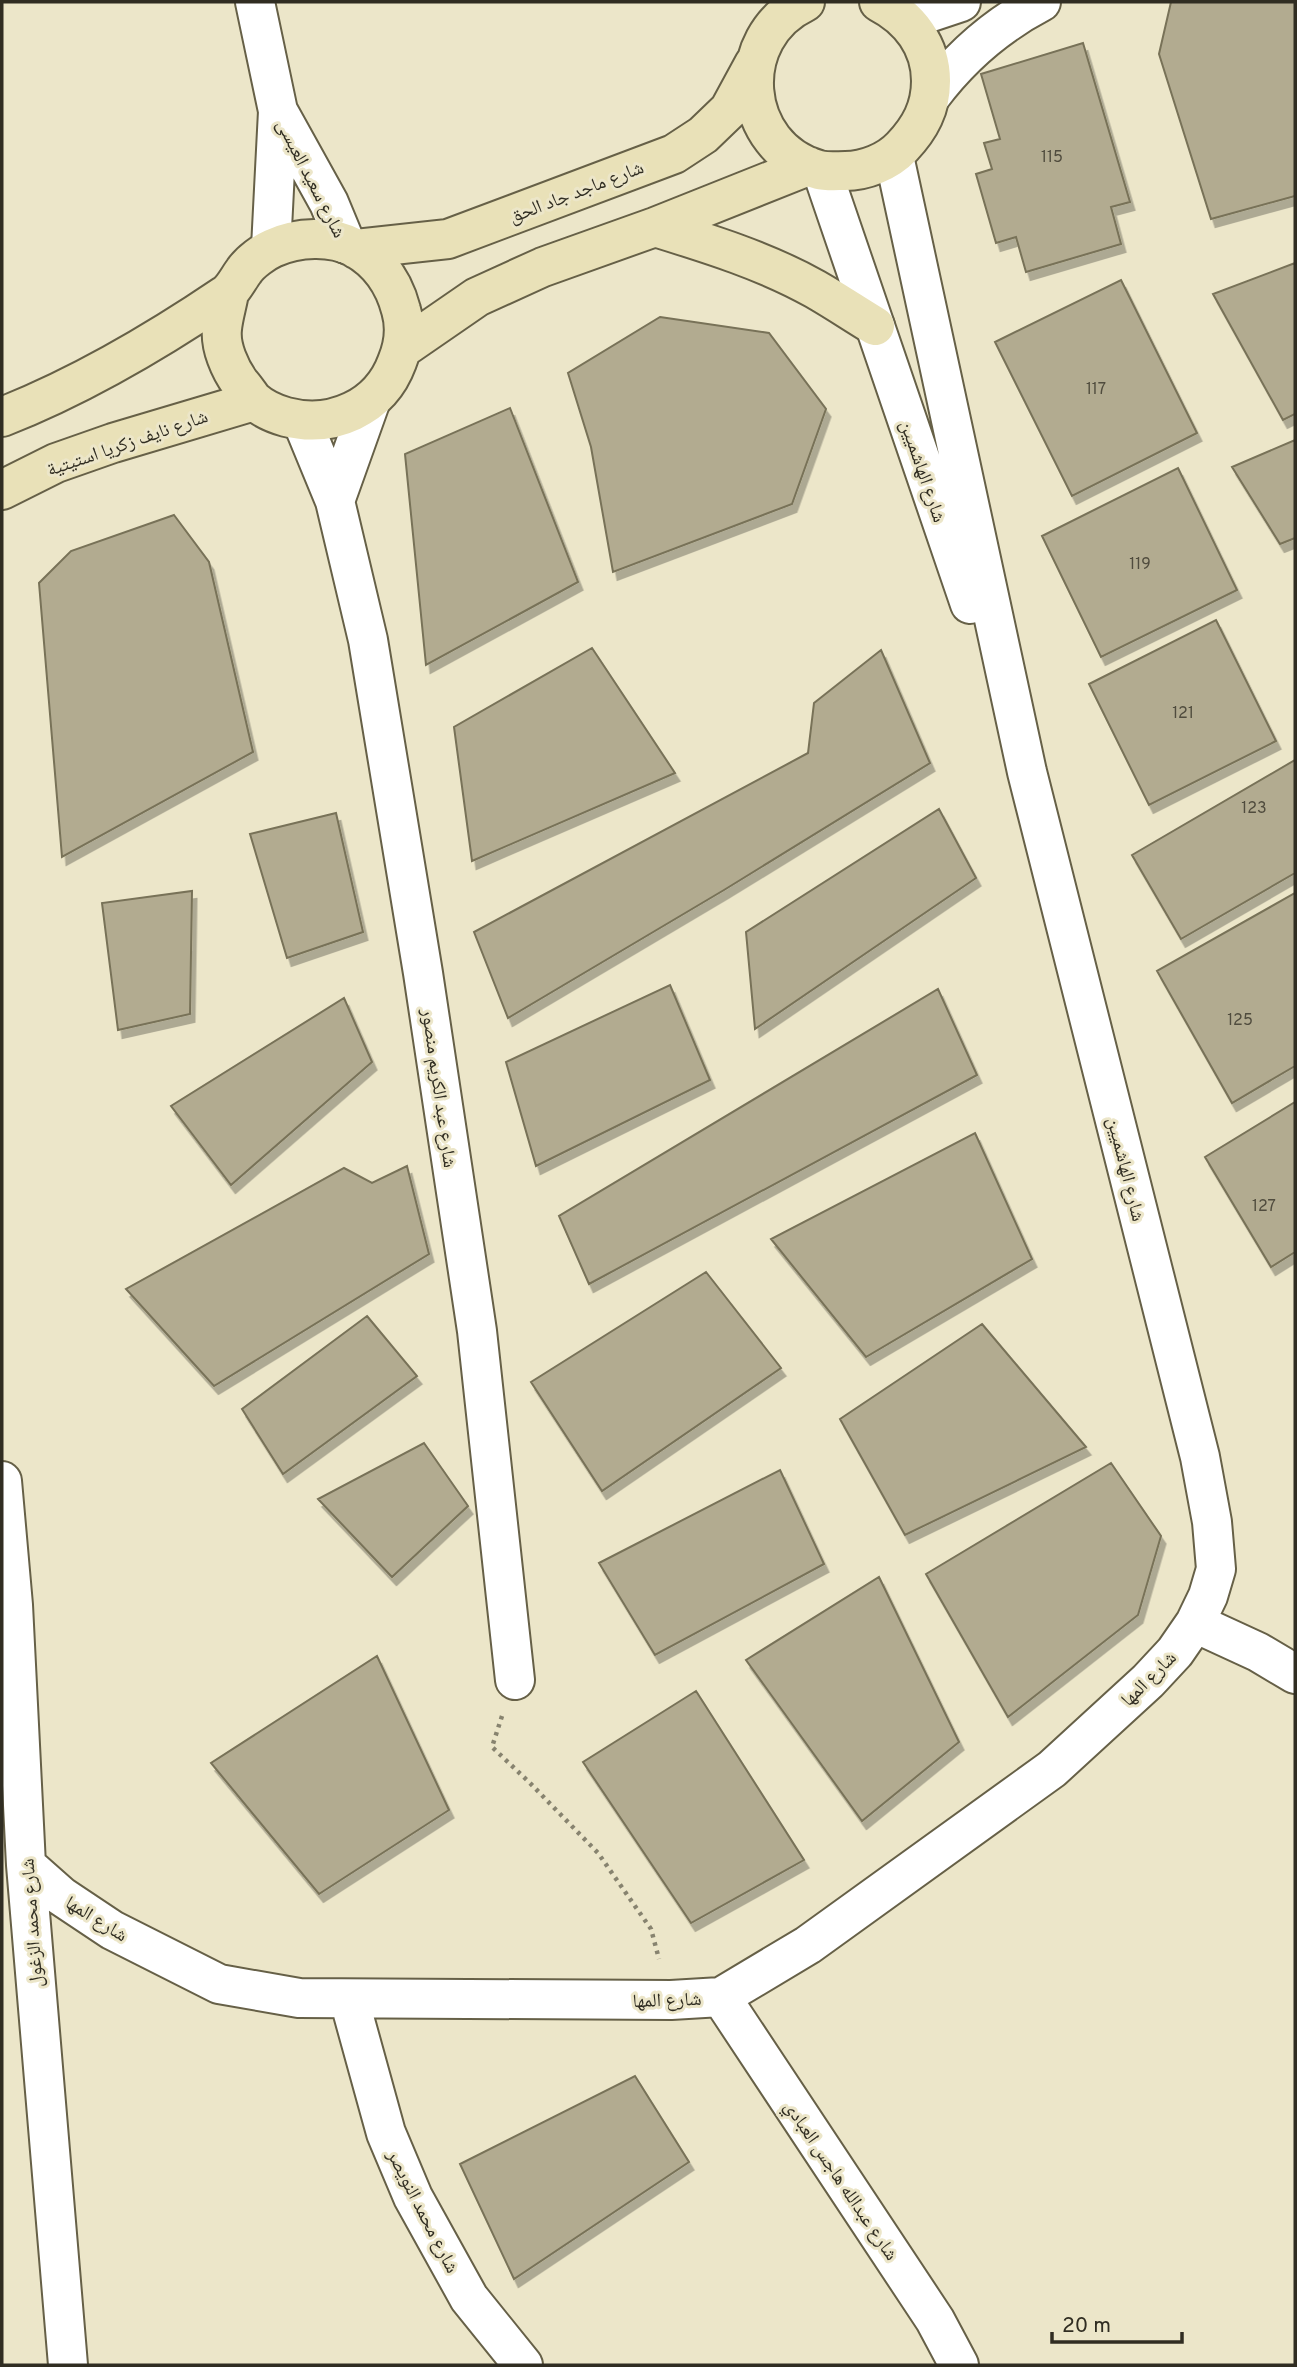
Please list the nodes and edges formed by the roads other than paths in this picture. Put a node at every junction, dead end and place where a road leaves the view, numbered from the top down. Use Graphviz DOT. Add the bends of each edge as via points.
graph roads {
  1 [pos="256,2"];
  2 [pos="961,2"];
  3 [pos="1041,2"];
  4 [pos="790,7"];
  5 [pos="893,8"];
  6 [pos="755,62"];
  7 [pos="931,96"];
  8 [pos="278,111"];
  9 [pos="894,156"];
  10 [pos="815,168"];
  11 [pos="655,227"];
  12 [pos="351,246"];
  13 [pos="271,248"];
  14 [pos="229,293"];
  15 [pos="875,326"];
  16 [pos="402,348"];
  17 [pos="371,400"];
  18 [pos="254,401"];
  19 [pos="2,417"];
  20 [pos="302,421"];
  21 [pos="2,490"];
  22 [pos="335,500"];
  23 [pos="1027,772"];
  24 [pos="2,1481"];
  25 [pos="1216,1569"];
  26 [pos="1195,1623"];
  27 [pos="1295,1674"];
  28 [pos="515,1681"];
  29 [pos="26,1865"];
  30 [pos="721,1997"];
  31 [pos="349,1999"];
  32 [pos="68,2365"];
  33 [pos="523,2365"];
  34 [pos="958,2365"];
  1 -- 8 [label="street, شارع سعيد العيسى"];
  2 -- 5 [label="street"];
  3 -- 7 [label="street" via="978,45"];
  4 -- 6 [label="main road, شارع ماجد جاد الحق" via="765,37"];
  5 -- 7 [label="main road" via="922,42 931,68"];
  6 -- 10 [label="main road" via="753,93 762,124 781,149"];
  6 -- 12 [label="main road, شارع ماجد جاد الحق" via="729,110 674,154 447,239"];
  7 -- 9 [label="main road" via="919,129"];
  8 -- 12 [label="street, شارع سعيد العيسى"];
  8 -- 13 [label="street, شارع سعيد العيسى"];
  9 -- 10 [label="main road" via="860,171"];
  9 -- 23 [label="street, شارع الهاشميين"];
  10 -- 11 [label="main road"];
  10 -- 15 [label="street, شارع الهاشميين"];
  11 -- 15 [label="main road" via="722,247 778,271"];
  11 -- 16 [label="main road" via="543,267 477,297"];
  12 -- 13 [label="main road" via="321,239"];
  12 -- 16 [label="main road" via="379,266 396,290 404,319"];
  13 -- 14 [label="main road" via="247,267"];
  14 -- 18 [label="main road" via="221,332 230,370"];
  14 -- 19 [label="main road" via="153,343 51,398"];
  15 -- 23 [label="street, شارع الهاشميين"];
  16 -- 17 [label="main road" via="392,377"];
  17 -- 20 [label="main road" via="327,421"];
  17 -- 22 [label="street"];
  18 -- 20 [label="main road" via="276,414"];
  18 -- 21 [label="main road, شارع نايف زكريا استيتية" via="56,463"];
  20 -- 22 [label="street, شارع عبد الكريم منصور"];
  22 -- 28 [label="street, شارع عبد الكريم منصور" via="368,640 423,973 477,1331"];
  23 -- 25 [label="street, شارع الهاشميين" via="1200,1457"];
  24 -- 29 [label="street, شارع محمد الزغول"];
  25 -- 26 [label="street, شارع المها"];
  26 -- 27 [label="street"];
  26 -- 30 [label="street, شارع المها" via="1147,1681 1052,1769 808,1945"];
  29 -- 31 [label="street, شارع المها" via="61,1896 112,1930 219,1984 299,1998"];
  29 -- 32 [label="street, شارع محمد الزغول"];
  30 -- 31 [label="street, شارع المها"];
  30 -- 34 [label="street, شارع عبدالله هاجس العبادي" via="936,2320"];
  31 -- 33 [label="street, شارع محمد النويصر" via="386,2133 413,2197 469,2298"];
}
